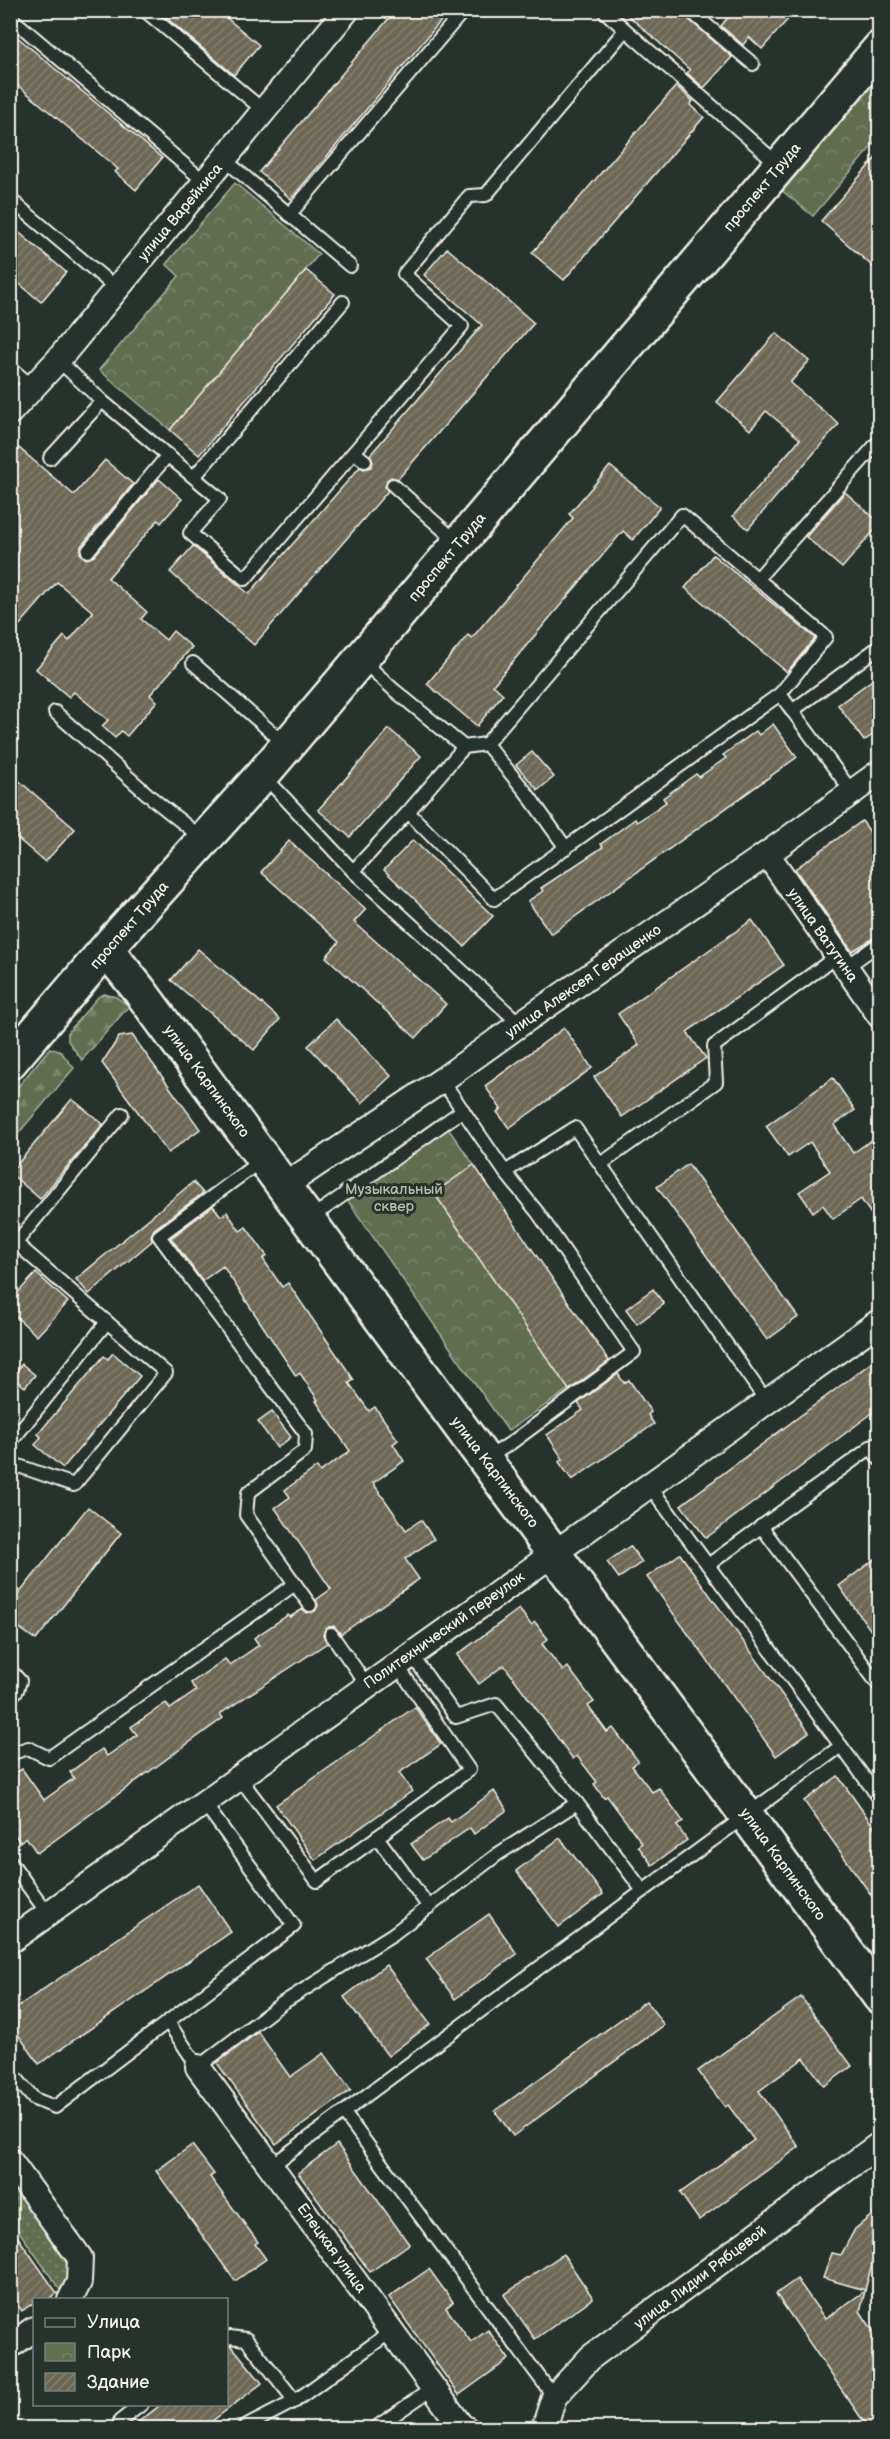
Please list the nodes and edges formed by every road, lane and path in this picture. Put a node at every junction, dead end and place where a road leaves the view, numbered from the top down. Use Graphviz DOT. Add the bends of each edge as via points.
graph roads {
  1 [pos="144,10"];
  2 [pos="464,10"];
  3 [pos="603,10"];
  4 [pos="689,10"];
  5 [pos="345,11"];
  6 [pos="10,17"];
  7 [pos="625,30"];
  8 [pos="879,48"];
  9 [pos="753,64"];
  10 [pos="263,110"];
  11 [pos="224,159"];
  12 [pos="780,166"];
  13 [pos="205,182"];
  14 [pos="10,199"];
  15 [pos="290,215"];
  16 [pos="350,266"];
  17 [pos="117,289"];
  18 [pos="343,302"];
  19 [pos="58,360"];
  20 [pos="10,368"];
  21 [pos="33,387"];
  22 [pos="102,401"];
  23 [pos="10,412"];
  24 [pos="879,440"];
  25 [pos="354,452"];
  26 [pos="168,455"];
  27 [pos="50,458"];
  28 [pos="365,461"];
  29 [pos="194,477"];
  30 [pos="393,485"];
  31 [pos="458,543"];
  32 [pos="88,551"];
  33 [pos="758,578"];
  34 [pos="879,646"];
  35 [pos="360,658"];
  36 [pos="193,663"];
  37 [pos="780,693"];
  38 [pos="792,711"];
  39 [pos="55,712"];
  40 [pos="486,744"];
  41 [pos="286,746"];
  42 [pos="464,747"];
  43 [pos="879,772"];
  44 [pos="262,774"];
  45 [pos="852,792"];
  46 [pos="408,812"];
  47 [pos="204,840"];
  48 [pos="566,848"];
  49 [pos="767,854"];
  50 [pos="353,871"];
  51 [pos="879,943"];
  52 [pos="107,950"];
  53 [pos="841,962"];
  54 [pos="879,1016"];
  55 [pos="520,1024"];
  56 [pos="18,1048"];
  57 [pos="442,1080"];
  58 [pos="463,1110"];
  59 [pos="122,1114"];
  60 [pos="264,1158"];
  61 [pos="601,1164"];
  62 [pos="505,1172"];
  63 [pos="284,1186"];
  64 [pos="307,1218"];
  65 [pos="12,1244"];
  66 [pos="879,1321"];
  67 [pos="108,1322"];
  68 [pos="767,1402"];
  69 [pos="10,1443"];
  70 [pos="875,1444"];
  71 [pos="485,1460"];
  72 [pos="879,1460"];
  73 [pos="10,1463"];
  74 [pos="649,1485"];
  75 [pos="760,1526"];
  76 [pos="554,1553"];
  77 [pos="708,1565"];
  78 [pos="295,1584"];
  79 [pos="310,1605"];
  80 [pos="331,1634"];
  81 [pos="404,1660"];
  82 [pos="10,1670"];
  83 [pos="368,1685"];
  84 [pos="879,1687"];
  85 [pos="10,1698"];
  86 [pos="841,1746"];
  87 [pos="10,1754"];
  88 [pos="239,1777"];
  89 [pos="879,1799"];
  90 [pos="204,1803"];
  91 [pos="577,1803"];
  92 [pos="747,1814"];
  93 [pos="377,1837"];
  94 [pos="10,1861"];
  95 [pos="643,1891"];
  96 [pos="429,1907"];
  97 [pos="48,1914"];
  98 [pos="10,1941"];
  99 [pos="879,1997"];
  100 [pos="168,2022"];
  101 [pos="198,2067"];
  102 [pos="10,2071"];
  103 [pos="344,2113"];
  104 [pos="879,2144"];
  105 [pos="10,2161"];
  106 [pos="271,2166"];
  107 [pos="71,2298"];
  108 [pos="33,2330"];
  109 [pos="393,2330"];
  110 [pos="228,2338"];
  111 [pos="10,2346"];
  112 [pos="433,2388"];
  113 [pos="554,2397"];
  114 [pos="295,2401"];
  115 [pos="139,2406"];
  116 [pos="119,2428"];
  117 [pos="243,2428"];
  118 [pos="375,2428"];
  119 [pos="465,2428"];
  120 [pos="544,2428"];
  1 -- 10 [label="lane"];
  2 -- 15 [label="lane"];
  3 -- 7 [label="lane"];
  4 -- 9 [label="lane"];
  5 -- 10 [label="street, улица Варейкиса"];
  6 -- 13 [label="lane"];
  7 -- 12 [label="lane"];
  7 -- 25 [label="lane" via="486,195 469,196 404,273 462,326"];
  8 -- 12 [label="main road, проспект Труда"];
  10 -- 11 [label="street, улица Варейкиса"];
  11 -- 13 [label="street, улица Варейкиса"];
  11 -- 15 [label="lane"];
  12 -- 31 [label="main road, проспект Труда"];
  13 -- 17 [label="street, улица Варейкиса"];
  14 -- 17 [label="lane"];
  15 -- 16 [label="lane"];
  17 -- 19 [label="street, улица Варейкиса"];
  18 -- 29 [label="lane"];
  19 -- 21 [label="street, улица Варейкиса"];
  19 -- 22 [label="lane"];
  20 -- 21 [label="lane"];
  21 -- 23 [label="street, улица Варейкиса"];
  22 -- 26 [label="lane"];
  22 -- 27 [label="lane"];
  24 -- 33 [label="lane"];
  25 -- 28 [label="lane"];
  25 -- 29 [label="lane" via="245,579 190,534 220,499"];
  26 -- 29 [label="lane"];
  26 -- 32 [label="lane"];
  30 -- 31 [label="lane"];
  31 -- 35 [label="main road, проспект Труда"];
  33 -- 37 [label="lane" via="826,637"];
  33 -- 40 [label="lane" via="682,515"];
  34 -- 38 [label="lane"];
  35 -- 41 [label="main road, проспект Труда"];
  35 -- 42 [label="lane"];
  36 -- 41 [label="lane"];
  37 -- 38 [label="lane"];
  37 -- 48 [label="lane"];
  38 -- 45 [label="lane"];
  39 -- 47 [label="lane"];
  40 -- 42 [label="lane"];
  40 -- 48 [label="lane"];
  41 -- 44 [label="main road, проспект Труда"];
  42 -- 46 [label="lane"];
  43 -- 45 [label="street, улица Алексея Геращенко"];
  44 -- 47 [label="main road, проспект Труда"];
  44 -- 50 [label="lane"];
  45 -- 49 [label="street, улица Алексея Геращенко"];
  46 -- 48 [label="lane" via="494,899"];
  46 -- 50 [label="lane"];
  47 -- 52 [label="main road, проспект Труда"];
  49 -- 53 [label="street, улица Ватутина"];
  49 -- 55 [label="street, улица Алексея Геращенко"];
  50 -- 55 [label="lane"];
  51 -- 53 [label="lane"];
  52 -- 56 [label="main road, проспект Труда"];
  52 -- 60 [label="main road, улица Карпинского"];
  53 -- 54 [label="street, улица Ватутина"];
  53 -- 61 [label="lane" via="714,1047 716,1082"];
  55 -- 57 [label="street, улица Алексея Геращенко"];
  57 -- 58 [label="lane"];
  57 -- 63 [label="street, улица Алексея Геращенко"];
  58 -- 62 [label="lane"];
  58 -- 64 [label="lane"];
  59 -- 65 [label="lane"];
  60 -- 63 [label="main road, улица Карпинского"];
  60 -- 78 [label="lane" via="159,1236 306,1434 304,1450 248,1493 246,1515"];
  61 -- 62 [label="lane" via="575,1128"];
  61 -- 68 [label="lane"];
  62 -- 71 [label="lane" via="634,1352"];
  63 -- 64 [label="main road, улица Карпинского"];
  64 -- 71 [label="main road, улица Карпинского"];
  65 -- 67 [label="lane"];
  66 -- 68 [label="street, Политехнический переулок"];
  67 -- 69 [label="lane"];
  67 -- 73 [label="lane" via="166,1373 74,1485"];
  68 -- 74 [label="street, Политехнический переулок"];
  70 -- 72 [label="lane"];
  70 -- 75 [label="lane"];
  71 -- 76 [label="main road, улица Карпинского"];
  74 -- 76 [label="street, Политехнический переулок"];
  74 -- 77 [label="lane"];
  75 -- 77 [label="lane"];
  75 -- 84 [label="lane"];
  76 -- 81 [label="street, Политехнический переулок"];
  76 -- 92 [label="main road, улица Карпинского"];
  77 -- 86 [label="lane"];
  78 -- 79 [label="lane"];
  78 -- 87 [label="lane" via="49,1758 28,1748"];
  80 -- 83 [label="lane"];
  81 -- 83 [label="street, Политехнический переулок"];
  81 -- 91 [label="lane" via="456,1717 496,1704"];
  81 -- 93 [label="lane" via="469,1770"];
  82 -- 85 [label="lane" via="20,1682"];
  83 -- 88 [label="street, Политехнический переулок"];
  86 -- 89 [label="lane"];
  86 -- 92 [label="lane"];
  88 -- 90 [label="street, Политехнический переулок"];
  88 -- 93 [label="lane" via="317,1881"];
  90 -- 97 [label="street, Политехнический переулок"];
  90 -- 100 [label="lane" via="294,1926"];
  91 -- 95 [label="lane"];
  91 -- 96 [label="lane" via="498,1854"];
  92 -- 95 [label="lane"];
  92 -- 99 [label="main road, улица Карпинского"];
  93 -- 96 [label="lane"];
  94 -- 97 [label="lane"];
  95 -- 103 [label="lane"];
  96 -- 101 [label="lane" via="280,2004"];
  97 -- 98 [label="street, Политехнический переулок"];
  100 -- 101 [label="lane"];
  100 -- 102 [label="lane" via="55,2107 34,2099"];
  101 -- 106 [label="street, Елецкая улица"];
  103 -- 106 [label="lane"];
  103 -- 113 [label="lane"];
  104 -- 113 [label="street, улица Лидии Рябцевой" via="591,2357"];
  105 -- 107 [label="street" via="80,2258 79,2282"];
  106 -- 109 [label="street, Елецкая улица"];
  108 -- 111 [label="street"];
  109 -- 112 [label="street, Елецкая улица"];
  109 -- 114 [label="lane"];
  110 -- 114 [label="lane" via="246,2339"];
  112 -- 118 [label="lane"];
  112 -- 119 [label="street, Елецкая улица"];
  113 -- 120 [label="street, улица Лидии Рябцевой"];
  114 -- 117 [label="lane"];
  115 -- 116 [label="lane" via="120,2421"];
}
